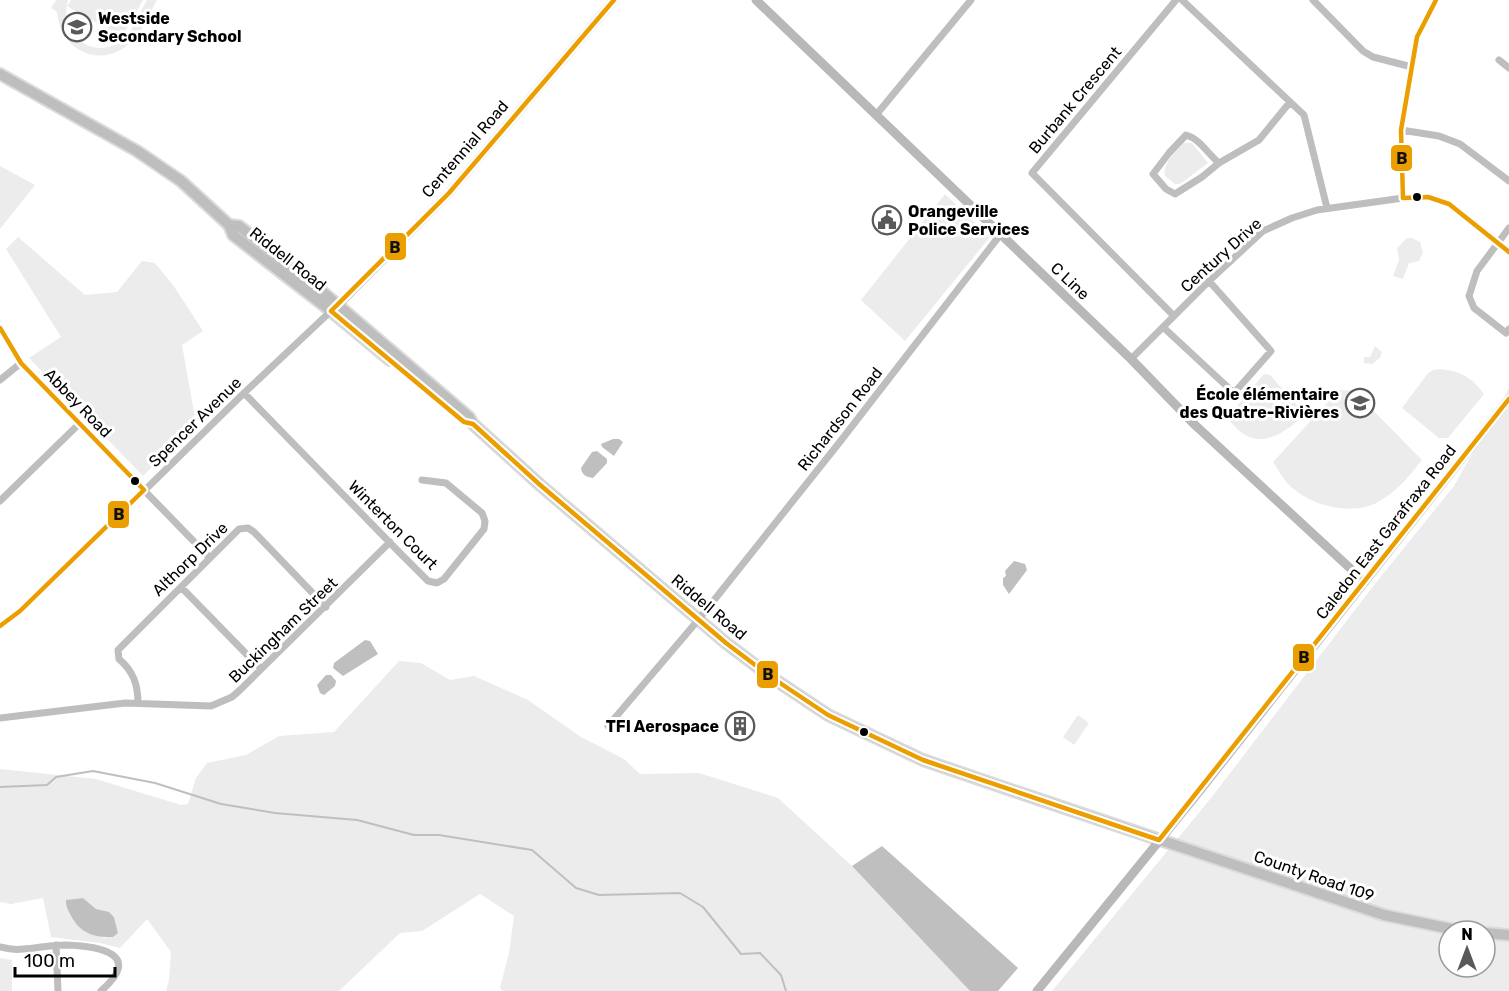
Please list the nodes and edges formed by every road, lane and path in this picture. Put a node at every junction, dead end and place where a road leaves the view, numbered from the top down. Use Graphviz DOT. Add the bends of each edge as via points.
graph roads {
  1 [pos="614,0"];
  2 [pos="756,0"];
  3 [pos="971,0"];
  4 [pos="1176,0"];
  5 [pos="1182,0"];
  6 [pos="1313,0"];
  7 [pos="1436,0"];
  8 [pos="1499,60"];
  9 [pos="1412,67"];
  10 [pos="1509,68"];
  11 [pos="0,74"];
  12 [pos="1290,102"];
  13 [pos="876,115"];
  14 [pos="1401,130"];
  15 [pos="1219,163"];
  16 [pos="1509,181"];
  17 [pos="1403,198"];
  18 [pos="1327,208"];
  19 [pos="1509,228"];
  20 [pos="1000,235"];
  21 [pos="1498,243"];
  22 [pos="1509,252"];
  23 [pos="1209,281"];
  24 [pos="334,308"];
  25 [pos="1174,316"];
  26 [pos="1163,327"];
  27 [pos="0,328"];
  28 [pos="1509,329"];
  29 [pos="1131,359"];
  30 [pos="21,363"];
  31 [pos="0,380"];
  32 [pos="244,393"];
  33 [pos="1509,399"];
  34 [pos="79,424"];
  35 [pos="422,480"];
  36 [pos="144,490"];
  37 [pos="0,501"];
  38 [pos="390,542"];
  39 [pos="209,557"];
  40 [pos="1365,582"];
  41 [pos="181,587"];
  42 [pos="326,607"];
  43 [pos="699,620"];
  44 [pos="0,626"];
  45 [pos="261,669"];
  46 [pos="138,703"];
  47 [pos="0,718"];
  48 [pos="608,726"];
  49 [pos="1159,840"];
  50 [pos="1437,926"];
  51 [pos="56,945"];
  52 [pos="0,947"];
  53 [pos="58,991"];
  54 [pos="101,991"];
  55 [pos="1037,991"];
  1 -- 24 [label="street, Centennial Road" via="449,193"];
  2 -- 13 [label="street, C Line"];
  3 -- 13 [label="street"];
  4 -- 25 [label="street, Burbank Crescent" via="1032,173"];
  5 -- 12 [label="street"];
  6 -- 9 [label="street" via="1363,51"];
  7 -- 9 [label="street" via="1417,37"];
  8 -- 10 [label="street"];
  9 -- 14 [label="street"];
  11 -- 24 [label="main road, Riddell Road" via="137,151 181,181 228,225 239,226"];
  12 -- 15 [label="street" via="1259,140"];
  12 -- 18 [label="street" via="1304,115"];
  13 -- 20 [label="street, C Line"];
  14 -- 16 [label="street" via="1460,144"];
  14 -- 17 [label="street"];
  15 -- 15 [label="street" via="1202,144 1186,135 1153,174 1175,194"];
  17 -- 18 [label="street, Century Drive"];
  17 -- 21 [label="street, Century Drive" via="1428,197 1449,204"];
  18 -- 23 [label="street, Century Drive" via="1263,231"];
  19 -- 21 [label="street"];
  20 -- 29 [label="street, C Line"];
  20 -- 43 [label="street, Richardson Road"];
  21 -- 22 [label="street, Century Drive"];
  21 -- 28 [label="street" via="1477,271 1469,296 1474,308 1506,333"];
  23 -- 25 [label="street, Century Drive"];
  23 -- 26 [label="street" via="1271,351 1234,393"];
  24 -- 32 [label="street, Spencer Avenue"];
  24 -- 43 [label="main road, Riddell Road" via="469,417 539,484"];
  25 -- 26 [label="street, Century Drive"];
  26 -- 29 [label="street, Century Drive"];
  27 -- 30 [label="street, Abbey Road"];
  29 -- 40 [label="street, C Line" via="1195,425"];
  30 -- 31 [label="street"];
  30 -- 34 [label="street, Abbey Road"];
  32 -- 36 [label="street, Spencer Avenue"];
  32 -- 38 [label="street, Winterton Court"];
  33 -- 40 [label="street, Caledon East Garafraxa Road"];
  34 -- 36 [label="street, Abbey Road"];
  34 -- 37 [label="street"];
  35 -- 38 [label="street, Winterton Court" via="446,483 482,513 484,529 437,583 428,581"];
  36 -- 39 [label="street, Abbey Road"];
  36 -- 44 [label="street, Spencer Avenue"];
  38 -- 42 [label="street, Buckingham Street"];
  39 -- 41 [label="street, Althorp Drive"];
  39 -- 42 [label="street, Althorp Drive" via="240,529 248,528"];
  40 -- 49 [label="street, Caledon East Garafraxa Road"];
  41 -- 45 [label="street"];
  41 -- 46 [label="street, Althorp Drive" via="118,650 119,658 133,674"];
  42 -- 45 [label="street, Buckingham Street"];
  43 -- 48 [label="street, Richardson Road"];
  43 -- 49 [label="main road, Riddell Road" via="771,677 828,715 923,760"];
  45 -- 46 [label="street, Buckingham Street" via="232,697 211,706"];
  46 -- 47 [label="street, Buckingham Street"];
  49 -- 50 [label="main road, County Road 109" via="1384,915"];
  49 -- 55 [label="street, Caledon East Garafraxa Road"];
  51 -- 52 [label="street" via="21,950"];
  51 -- 53 [label="street"];
  51 -- 54 [label="street" via="104,950 114,955 119,963 117,976"];
}
